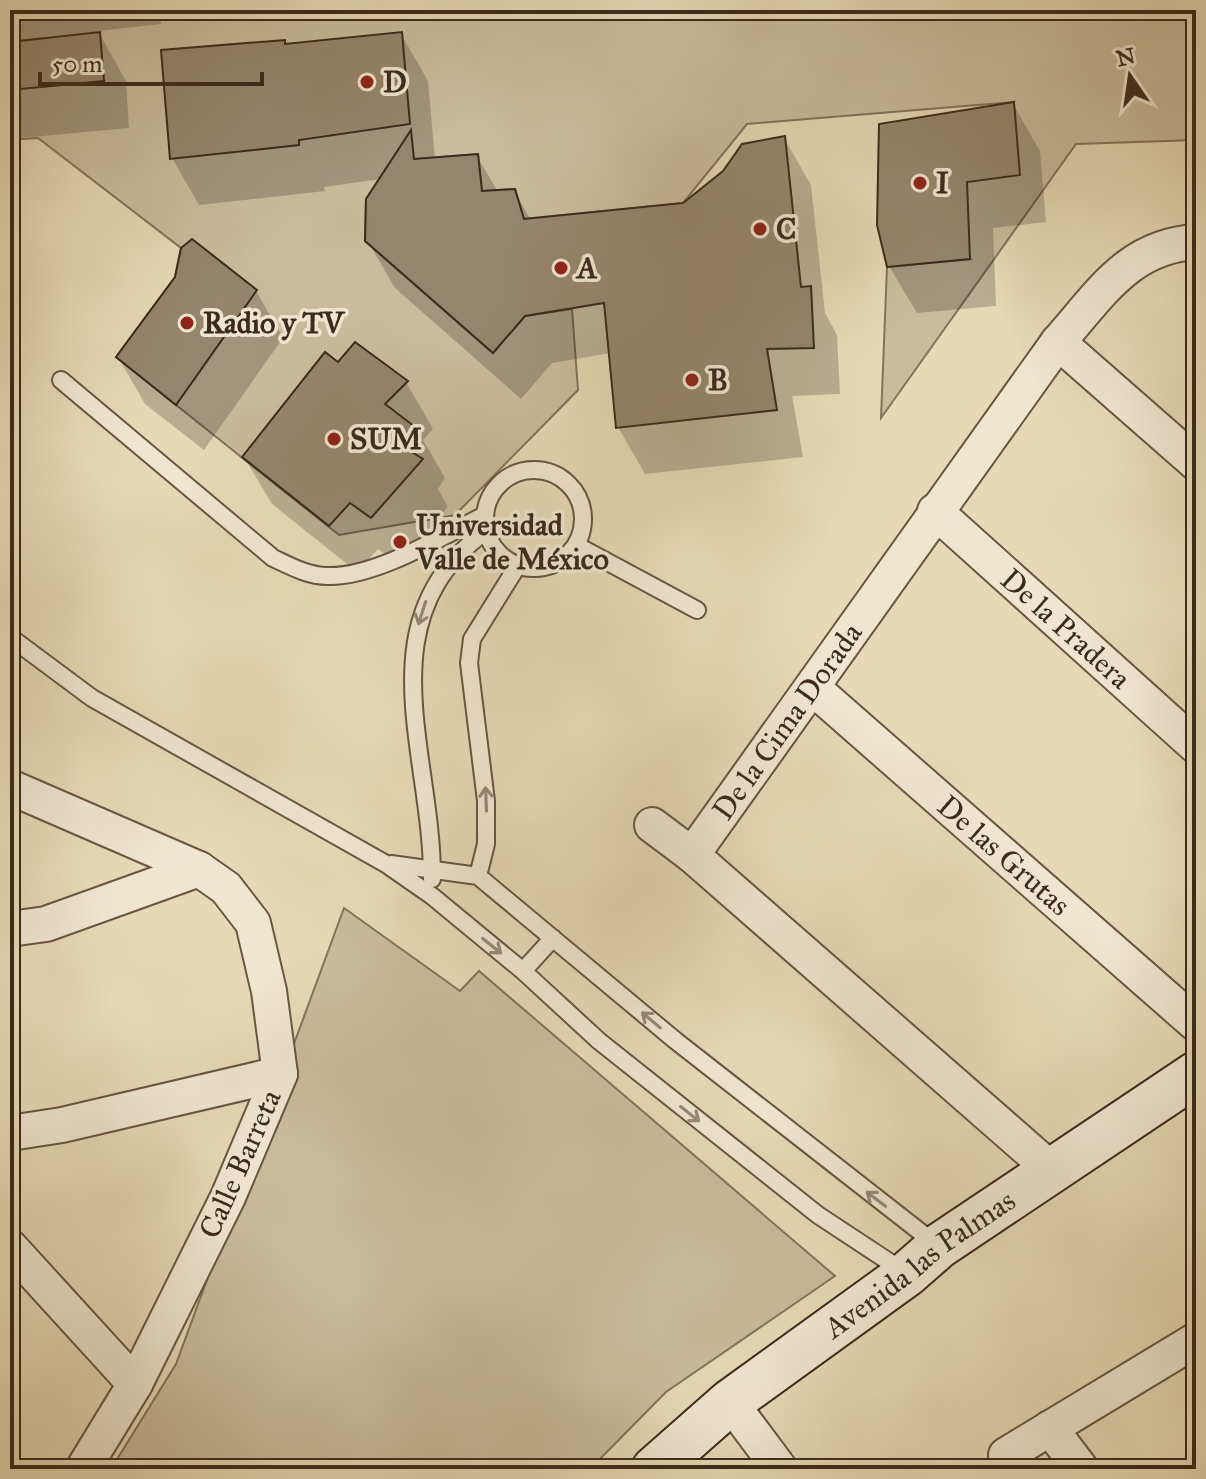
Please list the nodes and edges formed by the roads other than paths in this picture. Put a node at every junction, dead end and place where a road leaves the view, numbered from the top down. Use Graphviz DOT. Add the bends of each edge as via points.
graph roads {
  1 [pos="1196,242"];
  2 [pos="1058,342"];
  3 [pos="61,380"];
  4 [pos="1196,463"];
  5 [pos="935,511"];
  6 [pos="486,523"];
  7 [pos="576,545"];
  8 [pos="518,565"];
  9 [pos="697,610"];
  10 [pos="10,637"];
  11 [pos="813,688"];
  12 [pos="1196,746"];
  13 [pos="10,787"];
  14 [pos="652,825"];
  15 [pos="692,855"];
  16 [pos="386,864"];
  17 [pos="199,869"];
  18 [pos="432,870"];
  19 [pos="478,876"];
  20 [pos="432,896"];
  21 [pos="10,929"];
  22 [pos="553,938"];
  23 [pos="523,971"];
  24 [pos="1196,1024"];
  25 [pos="280,1074"];
  26 [pos="1196,1074"];
  27 [pos="10,1133"];
  28 [pos="1053,1171"];
  29 [pos="10,1247"];
  30 [pos="923,1260"];
  31 [pos="1196,1340"];
  32 [pos="135,1384"];
  33 [pos="730,1402"];
  34 [pos="1050,1428"];
  35 [pos="1006,1455"];
  36 [pos="83,1469"];
  37 [pos="654,1469"];
  38 [pos="780,1469"];
  39 [pos="1081,1469"];
  1 -- 2 [label="street, De la Cima Dorada" via="1150,251 1127,264"];
  2 -- 4 [label="street"];
  2 -- 5 [label="street, De la Cima Dorada"];
  3 -- 6 [label="lane" via="273,558 304,572 354,572"];
  5 -- 11 [label="street, De la Cima Dorada"];
  5 -- 12 [label="street, De la Pradera"];
  6 -- 7 [label="lane" via="498,486 510,476 541,470 569,484 578,497 583,513"];
  6 -- 8 [label="lane" via="504,558"];
  6 -- 18 [label="lane, one-way" via="446,567 428,596 415,637 413,695"];
  7 -- 8 [label="lane" via="551,565"];
  7 -- 9 [label="lane"];
  19 -- 8 [label="lane, one-way" via="486,844 486,801 470,651 472,639"];
  10 -- 16 [label="lane" via="92,698"];
  11 -- 15 [label="street, De la Cima Dorada"];
  11 -- 24 [label="street, De las Grutas"];
  13 -- 17 [label="street, Calle Barreta"];
  14 -- 15 [label="street"];
  15 -- 28 [label="street"];
  16 -- 18 [label="lane"];
  16 -- 20 [label="lane"];
  17 -- 21 [label="street" via="46,924"];
  17 -- 25 [label="street, Calle Barreta" via="226,888 253,923"];
  18 -- 19 [label="lane"];
  18 -- 20 [label="lane"];
  19 -- 22 [label="lane"];
  20 -- 23 [label="lane, one-way"];
  22 -- 23 [label="lane"];
  30 -- 22 [label="lane, one-way" via="812,1150"];
  23 -- 30 [label="lane, one-way" via="599,1041 806,1206"];
  25 -- 27 [label="street"];
  25 -- 32 [label="street, Calle Barreta" via="228,1197"];
  26 -- 28 [label="street, Avenida las Palmas"];
  28 -- 30 [label="street, Avenida las Palmas"];
  29 -- 32 [label="street"];
  30 -- 33 [label="street, Avenida las Palmas"];
  31 -- 34 [label="street"];
  32 -- 36 [label="street, Calle Barreta"];
  33 -- 37 [label="street, Avenida las Palmas"];
  33 -- 38 [label="street"];
  34 -- 35 [label="street"];
  34 -- 39 [label="street"];
}
